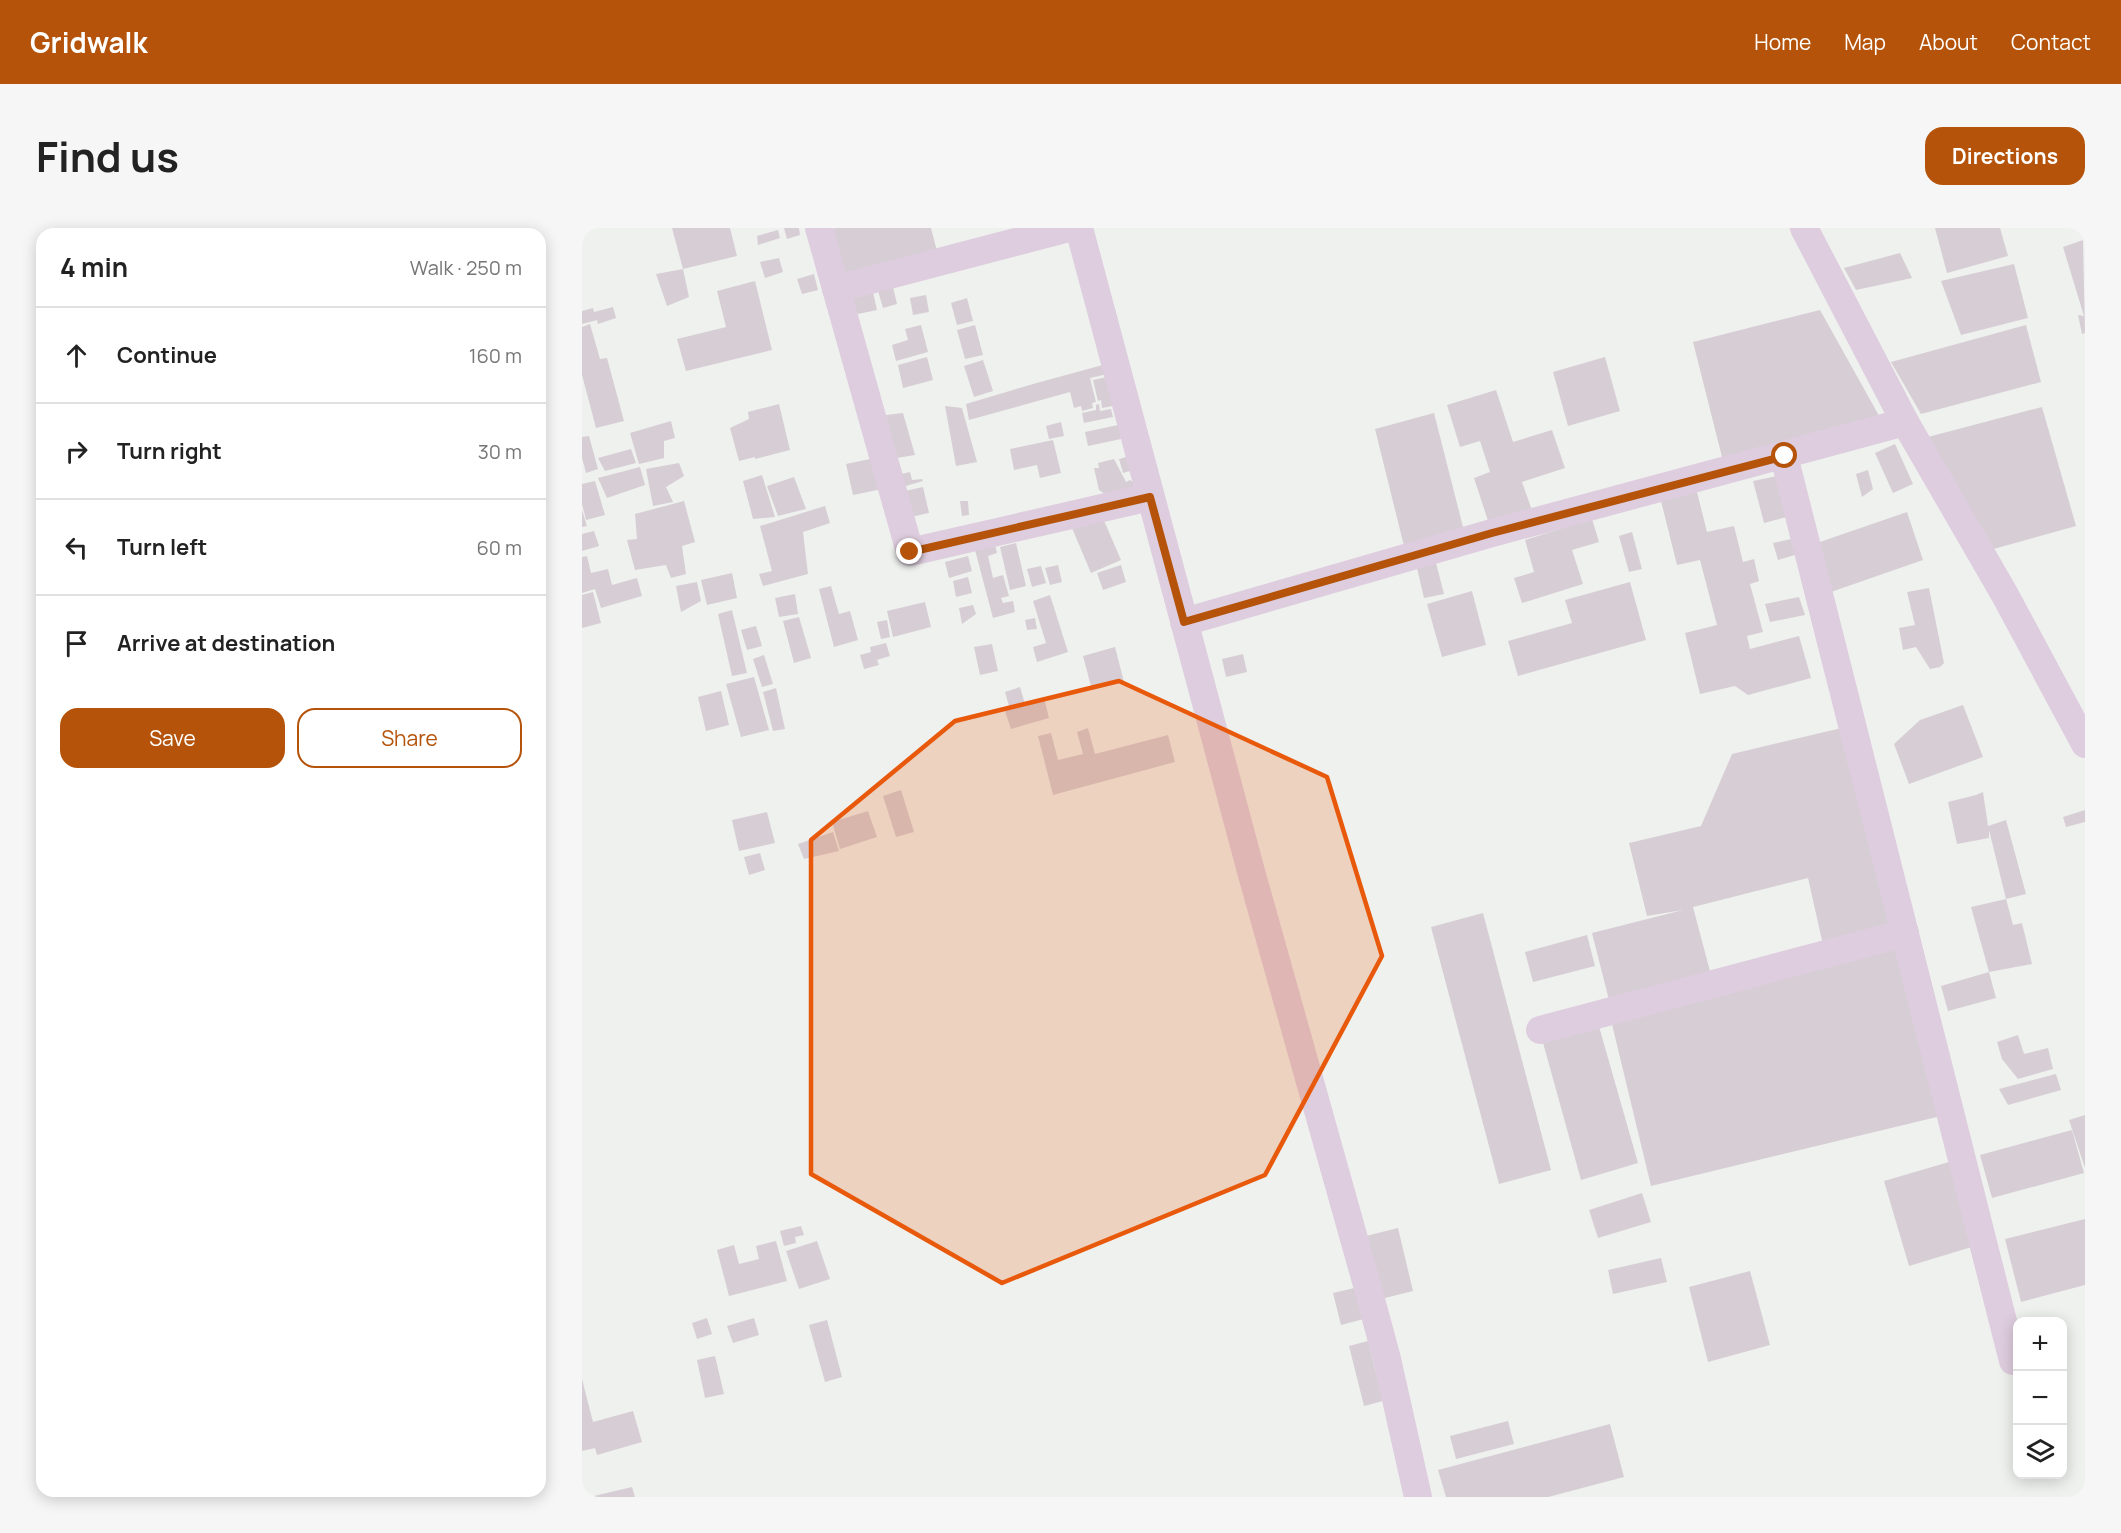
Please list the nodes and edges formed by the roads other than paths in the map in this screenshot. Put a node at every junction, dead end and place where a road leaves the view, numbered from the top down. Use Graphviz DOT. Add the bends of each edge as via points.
graph roads {
  1 [pos="819,228"];
  2 [pos="1069,228"];
  3 [pos="1079,228"];
  4 [pos="1804,228"];
  5 [pos="836,289"];
  6 [pos="1905,422"];
  7 [pos="1785,456"];
  8 [pos="1150,497"];
  9 [pos="1184,622"];
  10 [pos="2085,744"];
  11 [pos="1905,933"];
  12 [pos="1540,1030"];
  13 [pos="2013,1361"];
  14 [pos="1418,1497"];
  1 -- 5 [label="street"];
  2 -- 5 [label="street"];
  3 -- 8 [label="street"];
  4 -- 6 [label="street"];
  5 -- 8 [label="street" via="910,552"];
  6 -- 7 [label="street"];
  6 -- 10 [label="street"];
  7 -- 9 [label="street" via="1492,533"];
  7 -- 11 [label="street"];
  8 -- 9 [label="street"];
  9 -- 14 [label="street" via="1387,1359"];
  11 -- 12 [label="street"];
  11 -- 13 [label="street"];
}
